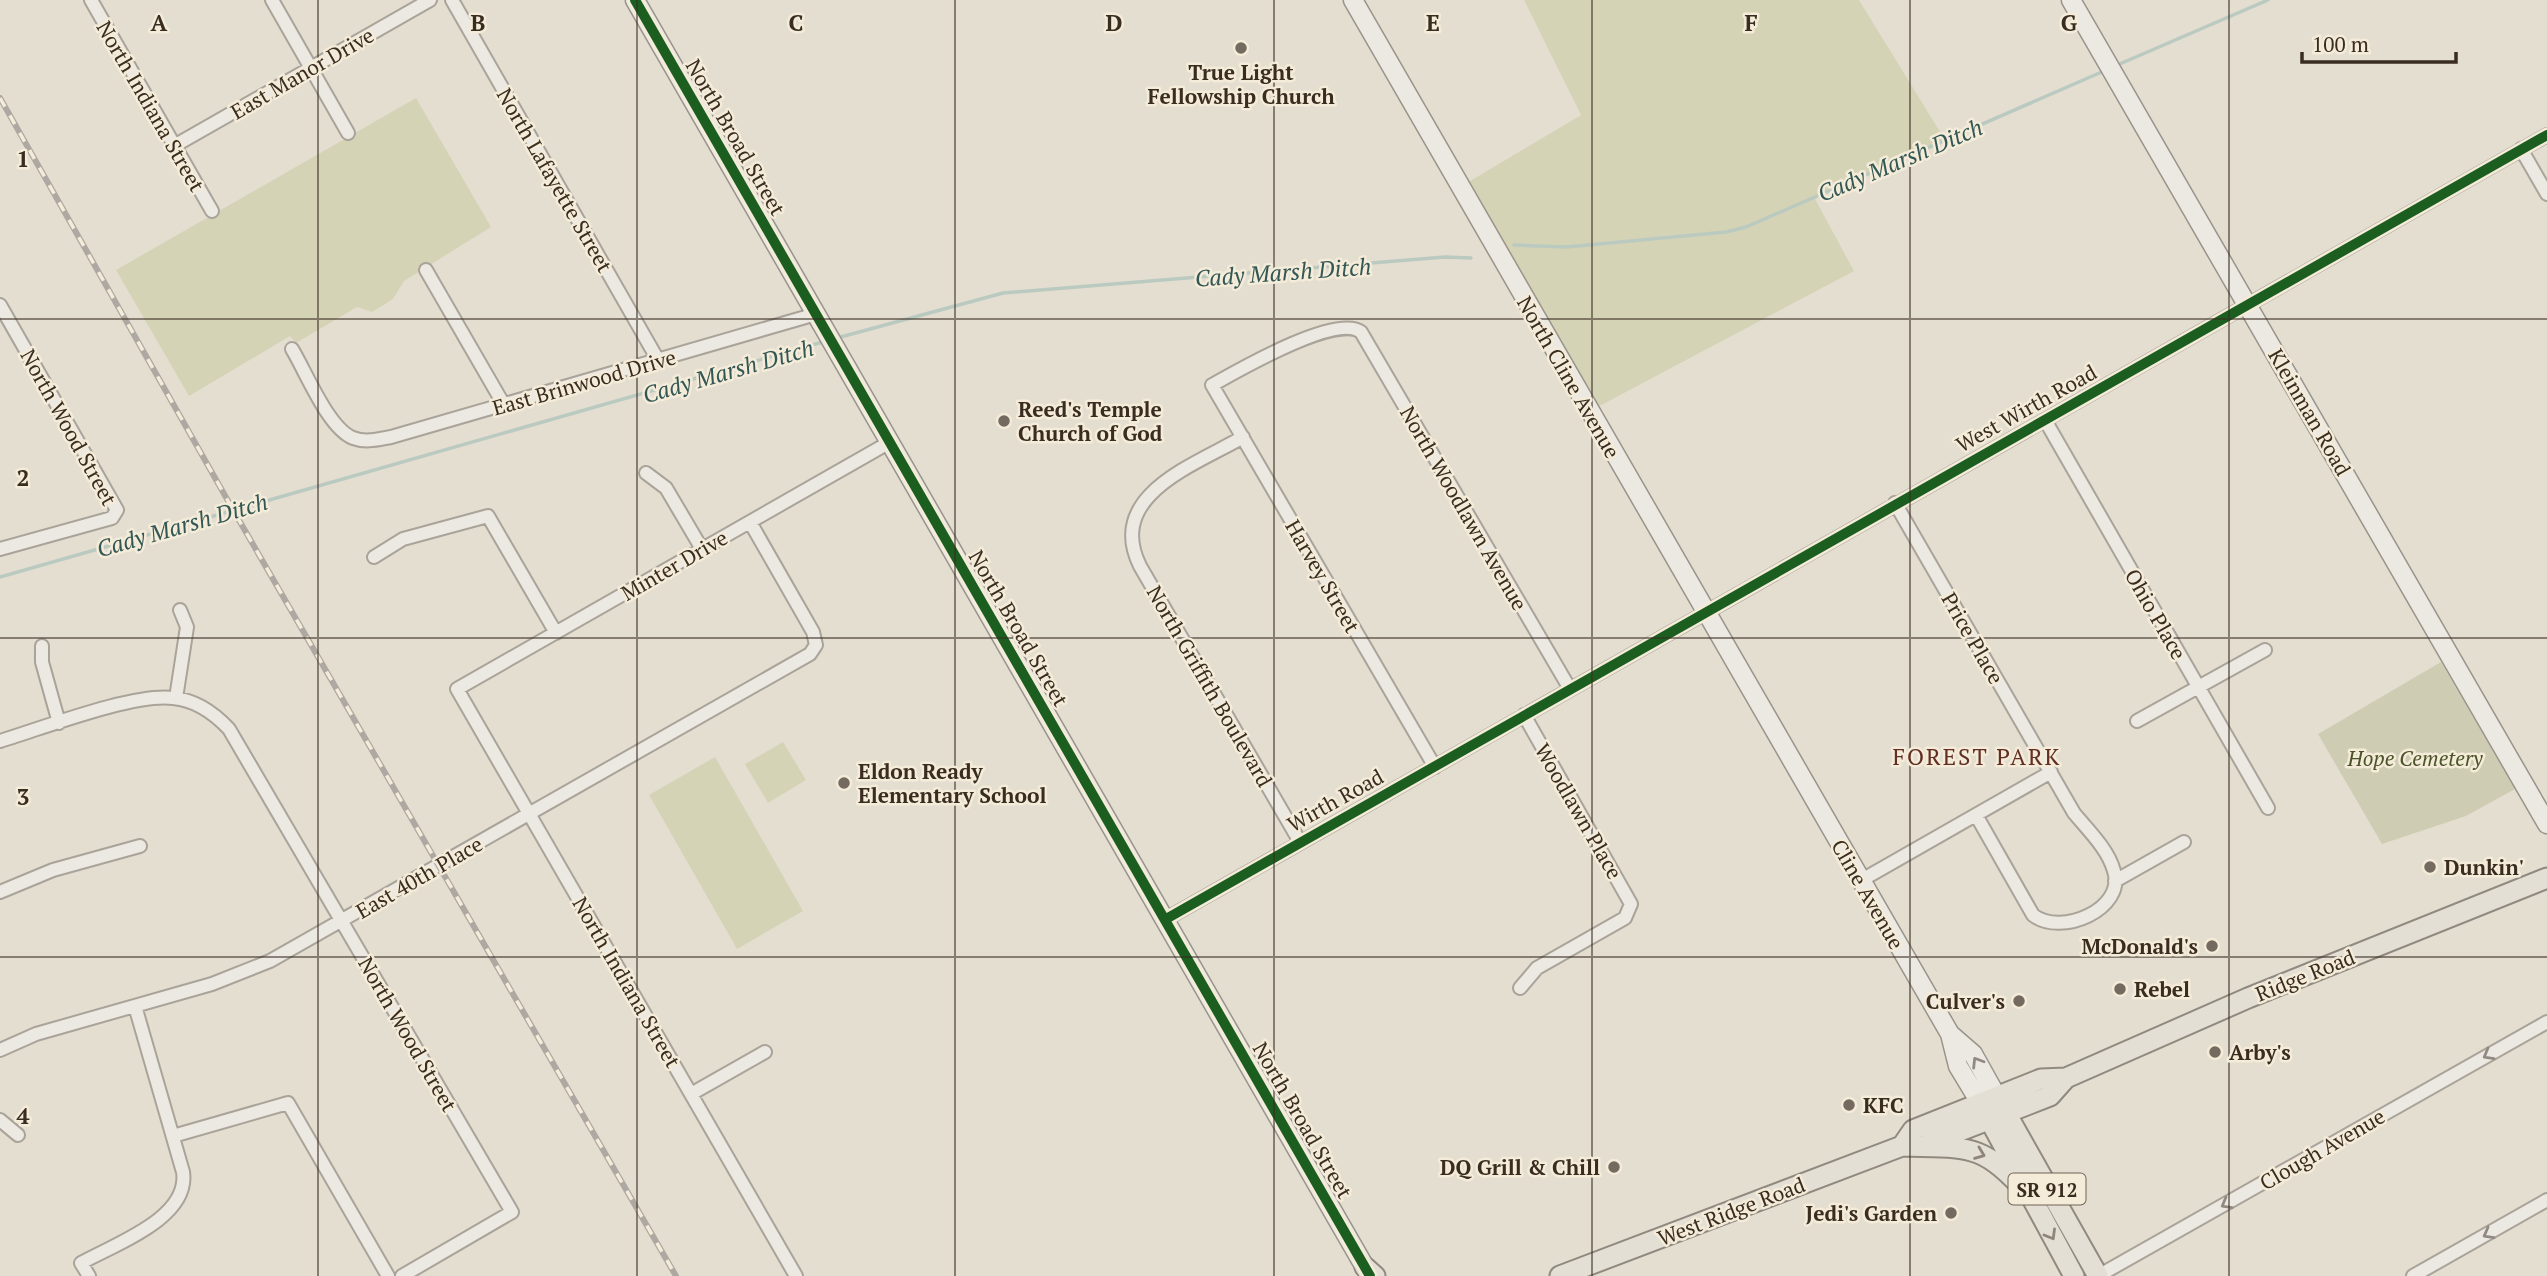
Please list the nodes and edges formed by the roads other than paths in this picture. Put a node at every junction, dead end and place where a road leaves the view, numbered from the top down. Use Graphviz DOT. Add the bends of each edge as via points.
graph roads {
  1 [pos="91,0"];
  2 [pos="272,0"];
  3 [pos="430,0"];
  4 [pos="452,0"];
  5 [pos="635,0"];
  6 [pos="1353,0"];
  7 [pos="2071,0"];
  8 [pos="311,68"];
  9 [pos="348,133"];
  10 [pos="2547,135"];
  11 [pos="174,146"];
  12 [pos="2521,149"];
  13 [pos="2547,194"];
  14 [pos="212,211"];
  15 [pos="426,270"];
  16 [pos="2248,303"];
  17 [pos="0,305"];
  18 [pos="820,321"];
  19 [pos="292,349"];
  20 [pos="658,360"];
  21 [pos="1212,385"];
  22 [pos="504,405"];
  23 [pos="2045,420"];
  24 [pos="1243,437"];
  25 [pos="890,442"];
  26 [pos="646,473"];
  27 [pos="1895,503"];
  28 [pos="750,522"];
  29 [pos="0,549"];
  30 [pos="702,549"];
  31 [pos="374,557"];
  32 [pos="180,610"];
  33 [pos="1705,612"];
  34 [pos="556,633"];
  35 [pos="42,646"];
  36 [pos="2265,650"];
  37 [pos="2198,688"];
  38 [pos="457,689"];
  39 [pos="1570,689"];
  40 [pos="176,698"];
  41 [pos="1524,715"];
  42 [pos="2137,721"];
  43 [pos="59,723"];
  44 [pos="0,741"];
  45 [pos="1787,754"];
  46 [pos="1435,767"];
  47 [pos="2051,772"];
  48 [pos="2268,808"];
  49 [pos="530,814"];
  50 [pos="1976,815"];
  51 [pos="2547,824"];
  52 [pos="1300,842"];
  53 [pos="2184,842"];
  54 [pos="140,846"];
  55 [pos="2547,878"];
  56 [pos="1860,881"];
  57 [pos="2115,881"];
  58 [pos="0,892"];
  59 [pos="1166,919"];
  60 [pos="342,921"];
  61 [pos="1520,988"];
  62 [pos="135,1006"];
  63 [pos="2547,1022"];
  64 [pos="0,1050"];
  65 [pos="765,1052"];
  66 [pos="691,1094"];
  67 [pos="1993,1109"];
  68 [pos="0,1119"];
  69 [pos="19,1135"];
  70 [pos="173,1136"];
  71 [pos="1910,1146"];
  72 [pos="2028,1194"];
  73 [pos="2547,1200"];
  74 [pos="1370,1273"];
  75 [pos="89,1276"];
  76 [pos="388,1276"];
  77 [pos="402,1276"];
  78 [pos="796,1276"];
  79 [pos="1560,1276"];
  80 [pos="2074,1276"];
  81 [pos="2098,1276"];
  82 [pos="2413,1276"];
  1 -- 11 [label="street, North Indiana Street"];
  2 -- 8 [label="street"];
  3 -- 8 [label="street, East Manor Drive"];
  4 -- 20 [label="street, North Lafayette Street"];
  5 -- 18 [label="street, North Broad Street"];
  6 -- 33 [label="street, North Cline Avenue"];
  7 -- 16 [label="street, Kleinman Road"];
  8 -- 9 [label="street"];
  8 -- 11 [label="street, East Manor Drive"];
  10 -- 12 [label="street, West Wirth Road"];
  11 -- 14 [label="street, North Indiana Street"];
  12 -- 13 [label="street"];
  12 -- 16 [label="street, West Wirth Road"];
  15 -- 22 [label="street"];
  16 -- 23 [label="street, West Wirth Road"];
  16 -- 51 [label="street, Kleinman Road"];
  17 -- 29 [label="street, North Wood Street" via="117,513"];
  18 -- 20 [label="street, East Brinwood Drive"];
  18 -- 25 [label="street, North Broad Street"];
  19 -- 22 [label="street, East Brinwood Drive" via="334,421 352,437 391,437"];
  20 -- 22 [label="street, East Brinwood Drive"];
  21 -- 24 [label="street, Harvey Street"];
  21 -- 39 [label="street, North Woodlawn Avenue" via="1280,347 1357,329"];
  23 -- 27 [label="street, West Wirth Road"];
  23 -- 37 [label="street, Ohio Place"];
  24 -- 46 [label="street, Harvey Street"];
  24 -- 52 [label="street, North Griffith Boulevard" via="1149,494 1132,527 1132,546"];
  25 -- 28 [label="street, Minter Drive"];
  25 -- 59 [label="street, North Broad Street"];
  26 -- 30 [label="street" via="666,488"];
  27 -- 33 [label="street, West Wirth Road"];
  27 -- 47 [label="street, Price Place"];
  28 -- 30 [label="street, Minter Drive"];
  28 -- 49 [label="street, East 40th Place" via="813,632 814,649"];
  30 -- 34 [label="street, Minter Drive"];
  31 -- 34 [label="street" via="403,540 488,516"];
  32 -- 40 [label="street" via="187,627"];
  33 -- 39 [label="street, West Wirth Road"];
  33 -- 45 [label="street, North Cline Avenue"];
  34 -- 38 [label="street, Minter Drive"];
  35 -- 43 [label="street"];
  36 -- 37 [label="street"];
  37 -- 42 [label="street"];
  37 -- 48 [label="street, Ohio Place"];
  38 -- 49 [label="street, North Indiana Street"];
  39 -- 41 [label="street, West Wirth Road"];
  40 -- 43 [label="street" via="139,700"];
  40 -- 60 [label="street, North Wood Street" via="205,709 229,729"];
  41 -- 46 [label="street, Wirth Road"];
  41 -- 61 [label="street, Woodlawn Place" via="1631,907 1625,918 1537,968"];
  43 -- 44 [label="street"];
  45 -- 56 [label="street, Cline Avenue"];
  46 -- 52 [label="street, Wirth Road"];
  47 -- 50 [label="street"];
  47 -- 57 [label="street, Price Place" via="2115,871"];
  49 -- 60 [label="street, East 40th Place"];
  49 -- 66 [label="street, North Indiana Street"];
  50 -- 56 [label="street"];
  50 -- 57 [label="street" via="2033,915 2042,922 2066,924 2090,915 2111,894"];
  52 -- 59 [label="street, Wirth Road"];
  53 -- 57 [label="street"];
  54 -- 58 [label="street" via="53,870"];
  55 -- 67 [label="main road, Ridge Road" via="2248,998 2066,1078 2050,1096"];
  56 -- 67 [label="street, Cline Avenue" via="1950,1034 1958,1066"];
  59 -- 74 [label="street, North Broad Street"];
  60 -- 62 [label="street, East 40th Place" via="248,971"];
  60 -- 77 [label="street, North Wood Street" via="512,1212"];
  62 -- 64 [label="street, East 40th Place" via="36,1034"];
  62 -- 70 [label="street"];
  63 -- 81 [label="street, Clough Avenue, one-way"];
  65 -- 66 [label="street"];
  66 -- 78 [label="street, North Indiana Street"];
  67 -- 71 [label="main road, West Ridge Road"];
  67 -- 72 [label="main road, Cline Avenue / SR 912"];
  67 -- 81 [label="main road, Cline Avenue / SR 912"];
  68 -- 69 [label="street"];
  70 -- 75 [label="street" via="184,1180 176,1206 81,1264"];
  70 -- 76 [label="street" via="288,1103"];
  71 -- 72 [label="main road, one-way" via="1978,1152 2005,1169"];
  71 -- 79 [label="main road, West Ridge Road"];
  72 -- 80 [label="main road, Cline Avenue / SR 912, one-way"];
  73 -- 82 [label="street, one-way"];
}
